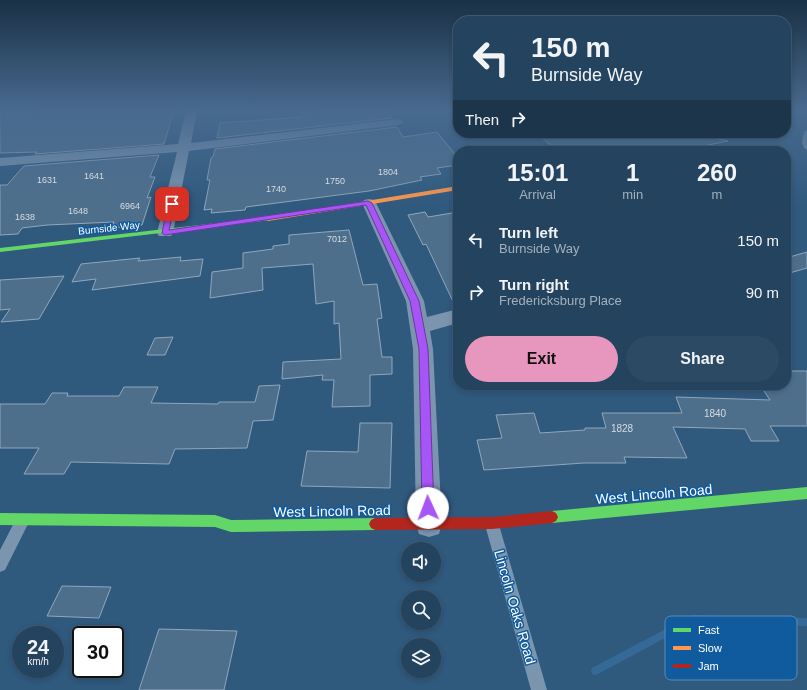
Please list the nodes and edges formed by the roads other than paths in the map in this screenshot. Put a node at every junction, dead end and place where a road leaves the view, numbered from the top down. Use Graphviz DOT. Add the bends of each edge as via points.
graph roads {
  1 [pos="185,142"];
  2 [pos="238,142"];
  3 [pos="184,148"];
  4 [pos="0,162"];
  5 [pos="453,189"];
  6 [pos="368,203"];
  7 [pos="165,233"];
  8 [pos="0,250"];
  9 [pos="453,317"];
  10 [pos="420,326"];
  11 [pos="807,493"];
  12 [pos="0,519"];
  13 [pos="24,519"];
  14 [pos="492,523"];
  15 [pos="429,524"];
  16 [pos="0,565"];
  17 [pos="539,690"];
  1 -- 3 [label="street"];
  2 -- 3 [label="street"];
  3 -- 4 [label="street"];
  3 -- 7 [label="street"];
  5 -- 6 [label="street, Burnside Way"];
  6 -- 7 [label="street, Burnside Way"];
  6 -- 10 [label="street" via="415,301"];
  7 -- 8 [label="street, Burnside Way"];
  9 -- 10 [label="street"];
  10 -- 15 [label="street"];
  11 -- 14 [label="street, West Lincoln Road"];
  12 -- 13 [label="street, West Lincoln Road"];
  13 -- 15 [label="street, West Lincoln Road" via="215,521 231,526"];
  13 -- 16 [label="lane"];
  14 -- 15 [label="street, West Lincoln Road"];
  14 -- 17 [label="lane, Lincoln Oaks Road"];
}
